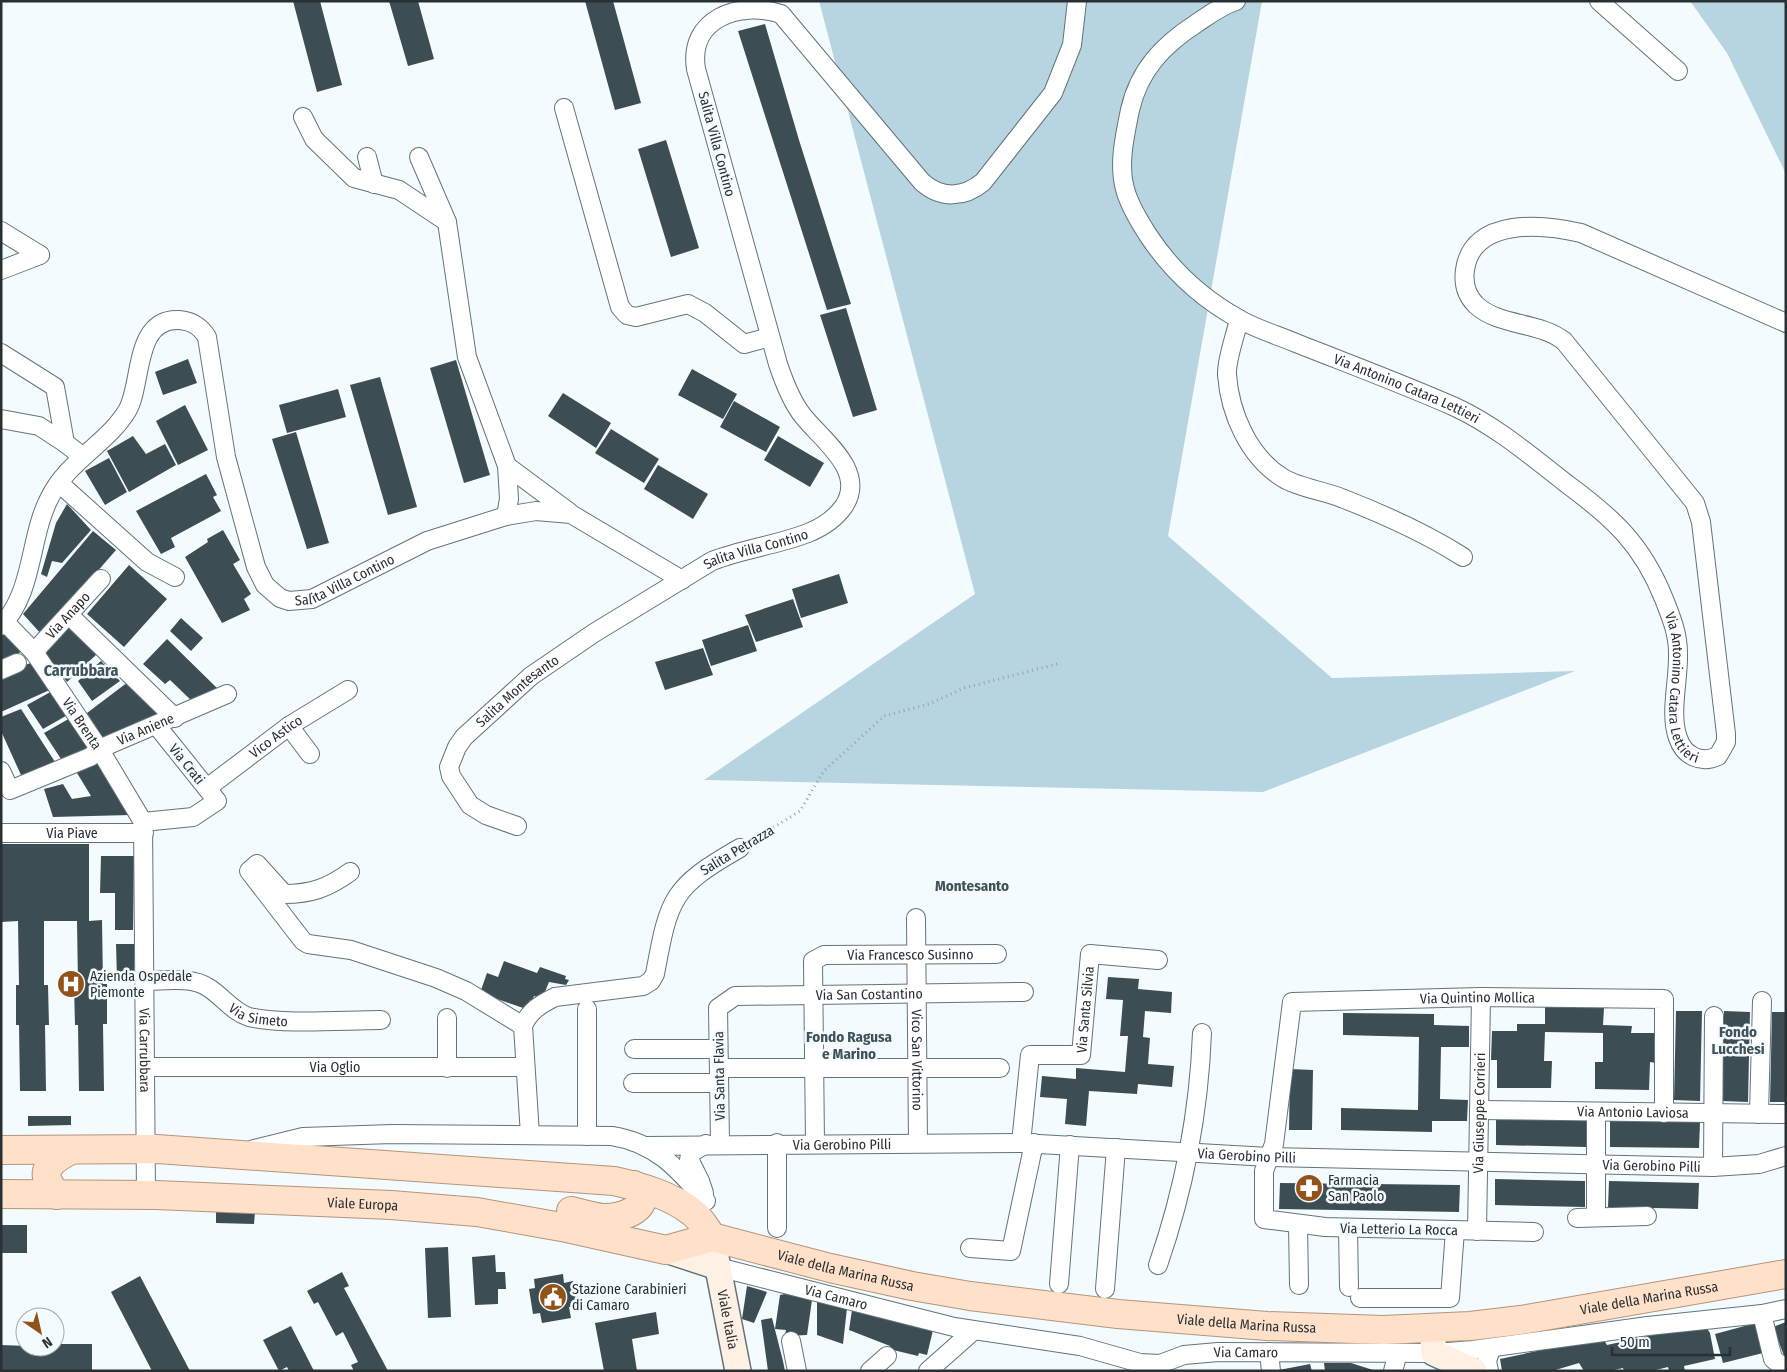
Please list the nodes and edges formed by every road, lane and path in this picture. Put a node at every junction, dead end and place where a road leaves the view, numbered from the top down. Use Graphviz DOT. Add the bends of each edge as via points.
graph roads {
  1 [pos="1077,1"];
  2 [pos="1236,1"];
  3 [pos="1599,1"];
  4 [pos="1678,71"];
  5 [pos="564,108"];
  6 [pos="303,117"];
  7 [pos="367,157"];
  8 [pos="419,157"];
  9 [pos="374,184"];
  10 [pos="447,222"];
  11 [pos="1,231"];
  12 [pos="1,270"];
  13 [pos="1239,320"];
  14 [pos="1786,323"];
  15 [pos="770,337"];
  16 [pos="1,353"];
  17 [pos="1,419"];
  18 [pos="65,443"];
  19 [pos="82,456"];
  20 [pos="507,466"];
  21 [pos="59,483"];
  22 [pos="572,514"];
  23 [pos="506,516"];
  24 [pos="1463,557"];
  25 [pos="175,577"];
  26 [pos="101,579"];
  27 [pos="682,580"];
  28 [pos="69,615"];
  29 [pos="3,624"];
  30 [pos="34,652"];
  31 [pos="1061,662"];
  32 [pos="18,663"];
  33 [pos="1,670"];
  34 [pos="348,690"];
  35 [pos="227,694"];
  36 [pos="175,718"];
  37 [pos="156,726"];
  38 [pos="289,726"];
  39 [pos="100,750"];
  40 [pos="310,754"];
  41 [pos="1,771"];
  42 [pos="212,795"];
  43 [pos="517,826"];
  44 [pos="144,828"];
  45 [pos="1,833"];
  46 [pos="740,848"];
  47 [pos="350,872"];
  48 [pos="916,918"];
  49 [pos="997,954"];
  50 [pos="917,955"];
  51 [pos="1158,960"];
  52 [pos="145,980"];
  53 [pos="1024,992"];
  54 [pos="917,994"];
  55 [pos="813,995"];
  56 [pos="1481,997"];
  57 [pos="1762,1001"];
  58 [pos="587,1008"];
  59 [pos="718,1008"];
  60 [pos="1714,1016"];
  61 [pos="447,1018"];
  62 [pos="380,1020"];
  63 [pos="522,1026"];
  64 [pos="1202,1033"];
  65 [pos="634,1049"];
  66 [pos="718,1049"];
  67 [pos="145,1067"];
  68 [pos="525,1067"];
  69 [pos="447,1068"];
  70 [pos="814,1068"];
  71 [pos="918,1068"];
  72 [pos="1000,1068"];
  73 [pos="719,1075"];
  74 [pos="633,1083"];
  75 [pos="1479,1110"];
  76 [pos="1596,1112"];
  77 [pos="1664,1113"];
  78 [pos="1714,1113"];
  79 [pos="1758,1114"];
  80 [pos="1786,1114"];
  81 [pos="530,1135"];
  82 [pos="587,1136"];
  83 [pos="777,1143"];
  84 [pos="815,1143"];
  85 [pos="918,1143"];
  86 [pos="1028,1143"];
  87 [pos="713,1144"];
  88 [pos="1070,1145"];
  89 [pos="646,1146"];
  90 [pos="1116,1148"];
  91 [pos="145,1149"];
  92 [pos="1,1150"];
  93 [pos="71,1150"];
  94 [pos="1189,1152"];
  95 [pos="234,1154"];
  96 [pos="1786,1156"];
  97 [pos="1269,1157"];
  98 [pos="1478,1163"];
  99 [pos="1596,1165"];
  100 [pos="1713,1167"];
  101 [pos="634,1185"];
  102 [pos="1,1194"];
  103 [pos="57,1195"];
  104 [pos="146,1195"];
  105 [pos="706,1201"];
  106 [pos="505,1215"];
  107 [pos="1647,1216"];
  108 [pos="1596,1217"];
  109 [pos="1577,1218"];
  110 [pos="1298,1224"];
  111 [pos="777,1228"];
  112 [pos="1348,1228"];
  113 [pos="1455,1230"];
  114 [pos="1477,1231"];
  115 [pos="1534,1232"];
  116 [pos="712,1237"];
  117 [pos="970,1248"];
  118 [pos="666,1250"];
  119 [pos="1158,1265"];
  120 [pos="718,1267"];
  121 [pos="1786,1274"];
  122 [pos="1058,1284"];
  123 [pos="1299,1285"];
  124 [pos="1105,1289"];
  125 [pos="1786,1309"];
  126 [pos="1762,1314"];
  127 [pos="973,1331"];
  128 [pos="791,1341"];
  129 [pos="1433,1341"];
  130 [pos="1491,1349"];
  131 [pos="1269,1352"];
  132 [pos="1398,1353"];
  133 [pos="888,1356"];
  134 [pos="1151,1368"];
  135 [pos="1786,1368"];
  136 [pos="936,1369"];
  137 [pos="738,1371"];
  138 [pos="797,1371"];
  139 [pos="870,1371"];
  140 [pos="1271,1371"];
  141 [pos="1392,1371"];
  142 [pos="1474,1371"];
  143 [pos="1489,1371"];
  1 -- 15 [label="street, Salita Villa Contino" via="1072,45 1053,93 983,182 958,195 936,192 922,182 782,14 763,6 742,5 725,10 704,27 696,46 696,69"];
  2 -- 13 [label="street, Via Antonino Catara Lettieri" via="1181,33 1156,54 1145,69 1131,105 1122,172 1132,208 1168,263 1202,294"];
  3 -- 4 [label="street"];
  5 -- 15 [label="street" via="620,307 627,315 636,317 688,304 705,313 744,344"];
  6 -- 9 [label="street" via="314,139 338,165 354,178"];
  7 -- 9 [label="street"];
  8 -- 10 [label="street"];
  9 -- 10 [label="street" via="399,190"];
  10 -- 20 [label="street" via="467,357"];
  11 -- 12 [label="street" via="40,255"];
  13 -- 14 [label="street, Via Antonino Catara Lettieri" via="1456,408 1493,427 1616,523 1647,562 1676,629 1676,735 1689,755 1705,760 1718,756 1726,742 1726,734 1701,522 1696,503 1564,341 1548,331 1495,317 1475,304 1465,287 1465,265 1477,245 1499,231 1533,226 1562,228 1581,233"];
  13 -- 24 [label="street" via="1227,373 1233,406 1244,436 1257,454 1284,478 1344,499 1438,541"];
  15 -- 27 [label="street, Salita Villa Contino" via="783,380 803,416 846,468 851,490 847,501 831,520 807,533 712,561"];
  16 -- 18 [label="street" via="55,387"];
  17 -- 18 [label="street" via="39,426"];
  18 -- 19 [label="street"];
  19 -- 21 [label="street, Salita Villa Contino"];
  19 -- 23 [label="street, Salita Villa Contino" via="114,428 128,409 147,337 165,323 186,321 202,330 207,337 235,493 260,576 265,586 280,598 289,601 312,599 427,541"];
  20 -- 22 [label="street"];
  20 -- 23 [label="street" via="509,499"];
  21 -- 25 [label="street" via="147,562"];
  21 -- 29 [label="street, Salita Villa Contino" via="40,521 20,594"];
  22 -- 23 [label="street, Salita Villa Contino" via="543,510"];
  22 -- 27 [label="street, Salita Villa Contino"];
  26 -- 28 [label="street, Via Anapo"];
  27 -- 43 [label="street, Salita Montesanto" via="594,632 531,676 457,747 449,767 454,782 470,805 486,815"];
  28 -- 30 [label="street, Via Anapo"];
  28 -- 36 [label="street"];
  29 -- 30 [label="street, Via Brenta"];
  30 -- 39 [label="street, Via Brenta"];
  31 -- 46 [label="path, Salita Petrazza" via="964,688 929,704 884,716 823,772 800,811"];
  32 -- 33 [label="street"];
  34 -- 38 [label="street, Vico Astico"];
  35 -- 36 [label="street, Via Aniene"];
  36 -- 37 [label="street, Via Aniene"];
  37 -- 39 [label="street, Via Aniene"];
  37 -- 42 [label="street, Via Crati"];
  38 -- 40 [label="street"];
  38 -- 42 [label="street, Vico Astico"];
  39 -- 41 [label="street, Via Aniene" via="10,790"];
  39 -- 44 [label="street, Via Brenta"];
  42 -- 44 [label="street, Vico Astico" via="193,817"];
  44 -- 45 [label="street, Via Piave"];
  44 -- 52 [label="street, Via Carrubbara"];
  46 -- 63 [label="street, Salita Petrazza" via="703,869 682,888 668,915 651,981 643,986 555,997 527,1015"];
  47 -- 63 [label="street" via="331,886 299,894 284,894 257,864 249,871 308,944 377,957 436,978 466,991"];
  48 -- 50 [label="street, Vico San Vittorino"];
  49 -- 50 [label="street, Via Francesco Susinno"];
  50 -- 54 [label="street, Vico San Vittorino"];
  50 -- 55 [label="street, Via Francesco Susinno" via="819,958"];
  51 -- 86 [label="street, Via Santa Silvia" via="1090,954 1081,1055 1030,1055"];
  52 -- 62 [label="street, Via Simeto" via="202,984 237,1012 252,1017"];
  52 -- 67 [label="street, Via Carrubbara"];
  53 -- 54 [label="street, Via San Costantino"];
  54 -- 55 [label="street, Via San Costantino"];
  54 -- 71 [label="street, Vico San Vittorino"];
  55 -- 59 [label="street, Via San Costantino" via="735,996"];
  55 -- 70 [label="street"];
  56 -- 75 [label="street, Via Giuseppe Corrieri"];
  56 -- 77 [label="street, Via Quintino Mollica" via="1664,999"];
  56 -- 97 [label="street, Via Quintino Mollica" via="1292,1002 1274,1144"];
  57 -- 79 [label="street"];
  58 -- 82 [label="street"];
  59 -- 66 [label="street, Via Santa Flavia"];
  60 -- 78 [label="street"];
  61 -- 69 [label="street"];
  63 -- 68 [label="street"];
  64 -- 94 [label="street" via="1197,1105"];
  65 -- 66 [label="street"];
  66 -- 73 [label="street, Via Santa Flavia"];
  67 -- 69 [label="street, Via Oglio"];
  67 -- 91 [label="street, Via Carrubbara"];
  68 -- 69 [label="street, Via Oglio"];
  68 -- 81 [label="street"];
  70 -- 71 [label="street"];
  70 -- 73 [label="street"];
  70 -- 84 [label="street"];
  71 -- 72 [label="street"];
  71 -- 85 [label="street, Vico San Vittorino"];
  73 -- 74 [label="street"];
  73 -- 87 [label="street, Via Santa Flavia"];
  75 -- 76 [label="street, Via Antonio Laviosa"];
  75 -- 98 [label="street, Via Giuseppe Corrieri"];
  76 -- 77 [label="street, Via Antonio Laviosa"];
  76 -- 99 [label="street"];
  77 -- 78 [label="street, Via Antonio Laviosa"];
  78 -- 79 [label="street, Via Antonio Laviosa"];
  78 -- 100 [label="street"];
  79 -- 80 [label="street, Via Antonio Laviosa"];
  81 -- 82 [label="street"];
  81 -- 95 [label="street" via="304,1137"];
  82 -- 89 [label="street" via="630,1139"];
  83 -- 84 [label="street, Via Gerobino Pilli"];
  83 -- 87 [label="street, Via Gerobino Pilli"];
  83 -- 111 [label="street"];
  84 -- 85 [label="street, Via Gerobino Pilli"];
  85 -- 86 [label="street, Via Gerobino Pilli"];
  86 -- 88 [label="street, Via Gerobino Pilli"];
  86 -- 117 [label="street" via="1010,1251"];
  87 -- 89 [label="street, Via Gerobino Pilli"];
  87 -- 105 [label="street" via="691,1153 689,1159"];
  88 -- 90 [label="street, Via Gerobino Pilli"];
  88 -- 122 [label="street"];
  89 -- 105 [label="street" via="674,1166"];
  90 -- 94 [label="street, Via Gerobino Pilli"];
  90 -- 124 [label="street"];
  91 -- 93 [label="main road"];
  91 -- 95 [label="main road"];
  91 -- 104 [label="street, Via Carrubbara"];
  92 -- 93 [label="main road"];
  93 -- 103 [label="main road" via="54,1158 46,1171 48,1184"];
  94 -- 97 [label="street, Via Gerobino Pilli"];
  94 -- 119 [label="street"];
  95 -- 101 [label="main road" via="584,1178"];
  96 -- 100 [label="street, Via Gerobino Pilli" via="1759,1164"];
  97 -- 98 [label="street, Via Gerobino Pilli"];
  97 -- 110 [label="street, Via Letterio La Rocca" via="1264,1171 1264,1219"];
  98 -- 99 [label="street, Via Gerobino Pilli"];
  98 -- 114 [label="street, Via Giuseppe Corrieri"];
  99 -- 100 [label="street, Via Gerobino Pilli"];
  99 -- 108 [label="street"];
  101 -- 106 [label="main road" via="641,1191 641,1203 622,1216 602,1218 570,1211"];
  101 -- 116 [label="main road" via="675,1200 694,1214"];
  102 -- 103 [label="main road, Viale Europa"];
  103 -- 104 [label="main road, Viale Europa"];
  104 -- 106 [label="main road, Viale Europa" via="391,1205"];
  105 -- 116 [label="street"];
  106 -- 118 [label="main road, Viale Europa"];
  107 -- 108 [label="street"];
  108 -- 109 [label="street"];
  110 -- 112 [label="street, Via Letterio La Rocca"];
  110 -- 123 [label="street"];
  112 -- 113 [label="street, Via Letterio La Rocca"];
  112 -- 113 [label="street" via="1355,1293 1450,1298"];
  113 -- 114 [label="street, Via Letterio La Rocca"];
  114 -- 115 [label="street, Via Letterio La Rocca"];
  116 -- 118 [label="main road"];
  116 -- 120 [label="main road, Viale Italia"];
  116 -- 129 [label="main road, Viale della Marina Russa" via="903,1284 994,1299 1118,1314 1353,1329"];
  118 -- 120 [label="main road"];
  120 -- 127 [label="street, Via Camaro"];
  120 -- 137 [label="main road, Viale Italia"];
  121 -- 129 [label="main road, Viale della Marina Russa" via="1521,1320"];
  125 -- 126 [label="street, Via Camaro"];
  126 -- 130 [label="street, Via Camaro" via="1648,1326"];
  126 -- 135 [label="street" via="1773,1360"];
  127 -- 134 [label="street, Via Camaro" via="1080,1346"];
  127 -- 136 [label="street"];
  128 -- 138 [label="street"];
  129 -- 130 [label="street, Via Camaro"];
  129 -- 132 [label="street, Via Camaro"];
  129 -- 142 [label="main road"];
  130 -- 143 [label="street" via="1487,1361"];
  131 -- 132 [label="street, Via Camaro"];
  131 -- 134 [label="street, Via Camaro" via="1191,1354"];
  131 -- 140 [label="street"];
  132 -- 141 [label="street"];
  133 -- 139 [label="street"];
}
